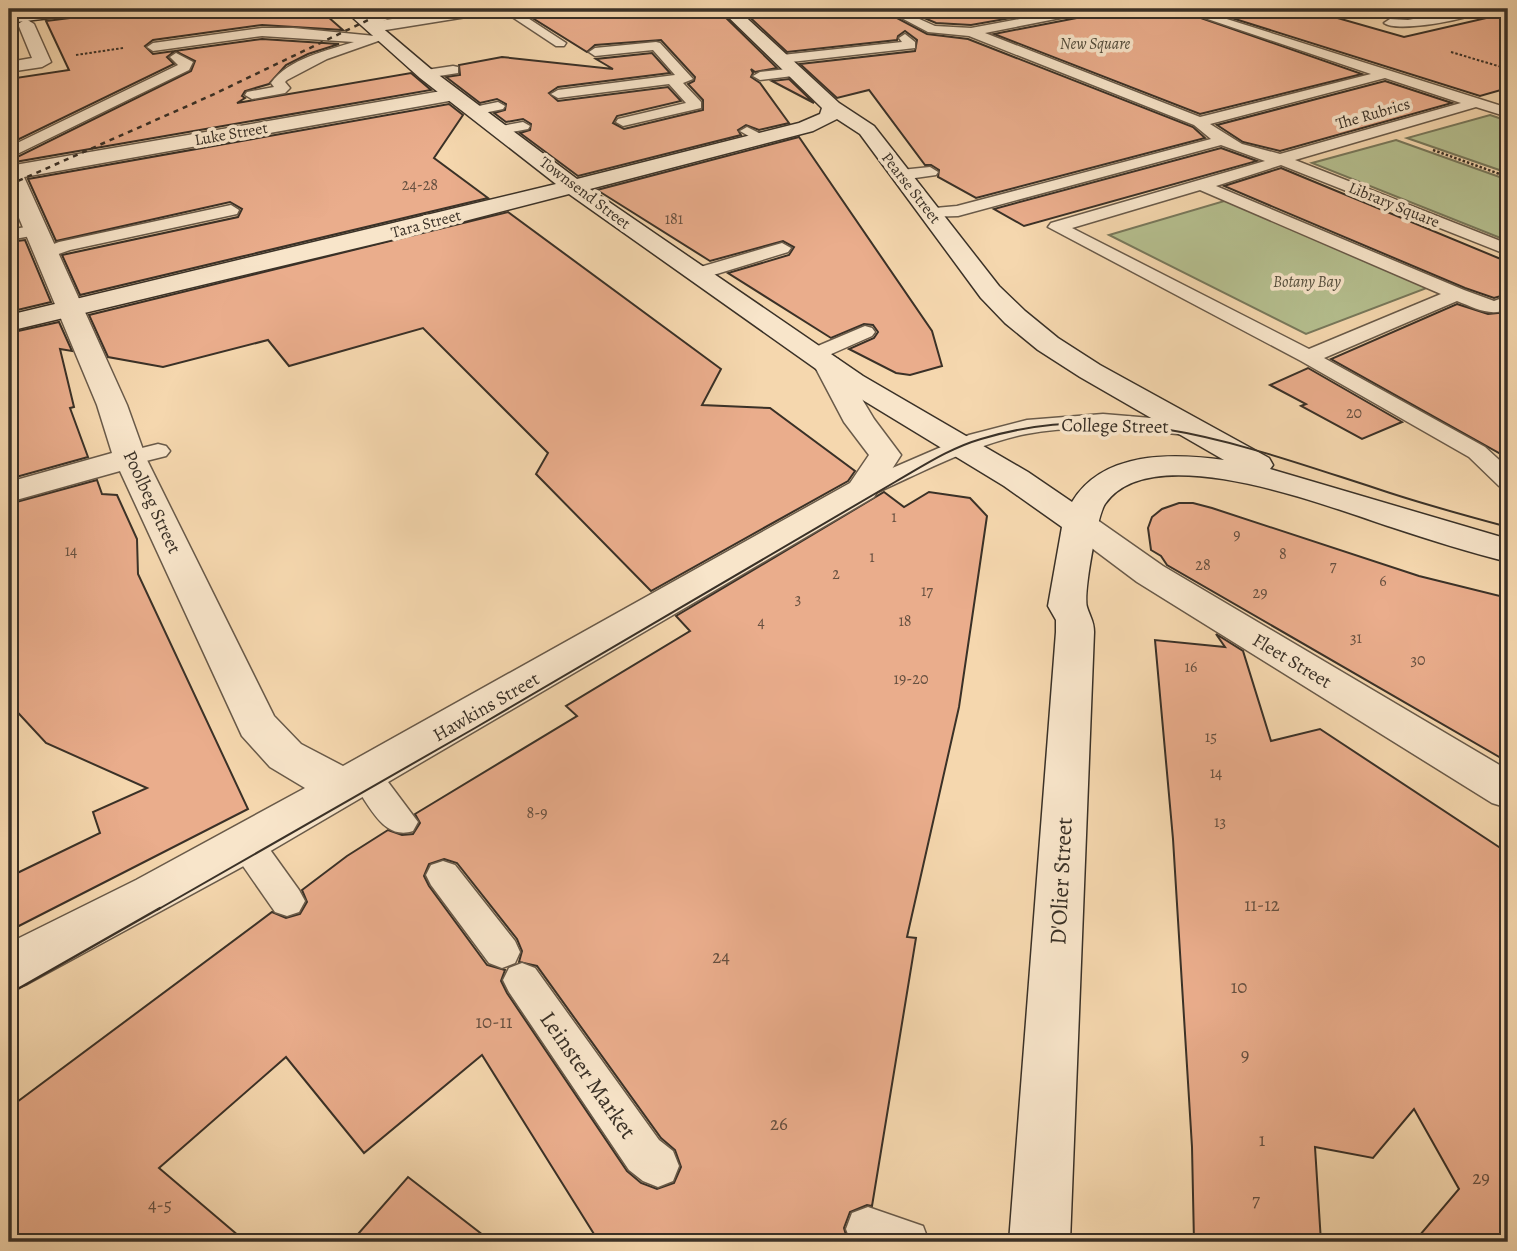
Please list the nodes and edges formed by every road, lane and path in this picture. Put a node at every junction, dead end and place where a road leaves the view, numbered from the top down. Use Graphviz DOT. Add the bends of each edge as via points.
graph roads {
  1 [pos="83,9"];
  2 [pos="402,9"];
  3 [pos="485,9"];
  4 [pos="506,9"];
  5 [pos="728,9"];
  6 [pos="914,9"];
  7 [pos="1091,9"];
  8 [pos="1184,9"];
  9 [pos="1481,9"];
  10 [pos="21,17"];
  11 [pos="1390,23"];
  12 [pos="360,24"];
  13 [pos="307,26"];
  14 [pos="971,32"];
  15 [pos="905,38"];
  16 [pos="560,43"];
  17 [pos="153,47"];
  18 [pos="1444,50"];
  19 [pos="595,52"];
  20 [pos="176,57"];
  21 [pos="782,58"];
  22 [pos="9,67"];
  23 [pos="1508,69"];
  24 [pos="453,70"];
  25 [pos="796,72"];
  26 [pos="1385,74"];
  27 [pos="426,75"];
  28 [pos="760,76"];
  29 [pos="674,82"];
  30 [pos="697,83"];
  31 [pos="558,94"];
  32 [pos="252,95"];
  33 [pos="453,95"];
  34 [pos="1475,103"];
  35 [pos="498,106"];
  36 [pos="696,106"];
  37 [pos="832,107"];
  38 [pos="474,111"];
  39 [pos="711,113"];
  40 [pos="1508,113"];
  41 [pos="623,122"];
  42 [pos="1199,122"];
  43 [pos="523,126"];
  44 [pos="501,130"];
  45 [pos="1379,131"];
  46 [pos="1220,141"];
  47 [pos="1280,159"];
  48 [pos="9,166"];
  49 [pos="930,172"];
  50 [pos="901,175"];
  51 [pos="1508,177"];
  52 [pos="572,185"];
  53 [pos="1201,185"];
  54 [pos="231,210"];
  55 [pos="930,213"];
  56 [pos="36,230"];
  57 [pos="9,235"];
  58 [pos="782,248"];
  59 [pos="1508,250"];
  60 [pos="47,253"];
  61 [pos="696,274"];
  62 [pos="1457,294"];
  63 [pos="1508,302"];
  64 [pos="71,310"];
  65 [pos="9,323"];
  66 [pos="865,332"];
  67 [pos="1308,357"];
  68 [pos="820,360"];
  69 [pos="1090,371"];
  70 [pos="1187,428"];
  71 [pos="962,446"];
  72 [pos="144,455"];
  73 [pos="1508,481"];
  74 [pos="1296,485"];
  75 [pos="862,491"];
  76 [pos="9,492"];
  77 [pos="1081,524"];
  78 [pos="1508,551"];
  79 [pos="356,780"];
  80 [pos="1508,791"];
  81 [pos="401,822"];
  82 [pos="247,843"];
  83 [pos="443,874"];
  84 [pos="287,901"];
  85 [pos="9,968"];
  86 [pos="658,1166"];
  87 [pos="1040,1242"];
  1 -- 10 [label="street"];
  2 -- 12 [label="lane"];
  3 -- 12 [label="street"];
  4 -- 16 [label="lane"];
  5 -- 21 [label="street, Pearse Street"];
  6 -- 14 [label="lane" via="898,12 932,29"];
  7 -- 14 [label="lane"];
  8 -- 26 [label="lane"];
  9 -- 11 [label="lane" via="1408,24"];
  10 -- 22 [label="street" via="42,62"];
  12 -- 13 [label="lane"];
  12 -- 17 [label="lane" via="341,36 262,32"];
  12 -- 27 [label="street, Townsend Street"];
  12 -- 32 [label="lane" via="322,56 282,77 280,90"];
  14 -- 42 [label="lane"];
  15 -- 21 [label="lane" via="912,45"];
  18 -- 23 [label="path"];
  19 -- 29 [label="lane" via="656,46 686,79"];
  20 -- 48 [label="lane" via="186,62 184,68"];
  21 -- 25 [label="street, Pearse Street"];
  24 -- 27 [label="lane"];
  25 -- 28 [label="lane"];
  25 -- 37 [label="street, Pearse Street"];
  26 -- 34 [label="lane"];
  26 -- 42 [label="lane"];
  27 -- 33 [label="street, Townsend Street"];
  29 -- 30 [label="lane"];
  29 -- 31 [label="lane"];
  29 -- 36 [label="lane"];
  33 -- 38 [label="street, Townsend Street"];
  33 -- 48 [label="street, Luke Street"];
  34 -- 40 [label="lane"];
  34 -- 45 [label="lane, The Rubrics"];
  35 -- 38 [label="lane"];
  36 -- 39 [label="lane"];
  36 -- 41 [label="lane"];
  37 -- 50 [label="street, Pearse Street" via="867,130"];
  37 -- 52 [label="street, Tara Street" via="829,117 806,127 754,135"];
  38 -- 44 [label="street, Townsend Street"];
  42 -- 46 [label="lane"];
  43 -- 44 [label="lane"];
  44 -- 52 [label="street, Townsend Street"];
  45 -- 47 [label="lane, The Rubrics"];
  45 -- 51 [label="path"];
  46 -- 47 [label="lane, Library Square"];
  46 -- 55 [label="lane" via="958,211"];
  47 -- 53 [label="lane, The Rubrics"];
  47 -- 59 [label="lane, Library Square"];
  48 -- 56 [label="street, Poolbeg Street"];
  49 -- 50 [label="lane"];
  50 -- 55 [label="street, Pearse Street"];
  52 -- 61 [label="street, Townsend Street"];
  52 -- 64 [label="street, Tara Street"];
  53 -- 62 [label="lane"];
  53 -- 67 [label="lane" via="1056,228"];
  54 -- 60 [label="lane"];
  55 -- 69 [label="street, Pearse Street" via="990,292 1015,317"];
  56 -- 57 [label="lane"];
  56 -- 60 [label="street, Poolbeg Street"];
  58 -- 61 [label="lane"];
  60 -- 64 [label="street, Poolbeg Street"];
  61 -- 68 [label="street, Townsend Street"];
  62 -- 63 [label="lane" via="1494,308"];
  62 -- 67 [label="lane"];
  64 -- 65 [label="street, Tara Street"];
  64 -- 72 [label="street, Poolbeg Street" via="112,405"];
  66 -- 68 [label="lane"];
  67 -- 73 [label="lane" via="1477,452"];
  68 -- 71 [label="street, Townsend Street"];
  68 -- 75 [label="street, Townsend Street" via="885,455"];
  69 -- 70 [label="street, College Street"];
  70 -- 71 [label="lane, College Street" via="1103,421 1055,424 1009,431"];
  70 -- 74 [label="street, College Street"];
  71 -- 75 [label="lane, Hawkins Street"];
  71 -- 77 [label="street, Townsend Street"];
  72 -- 76 [label="street"];
  72 -- 79 [label="street, Poolbeg Street" via="257,725 273,747 295,765"];
  74 -- 77 [label="street, College Street" via="1220,467 1141,470 1101,487 1090,499"];
  74 -- 78 [label="street, College Street"];
  75 -- 79 [label="street, Hawkins Street"];
  77 -- 80 [label="street, Fleet Street" via="1150,574"];
  77 -- 87 [label="street, D'Olier Street" via="1067,606 1076,620"];
  79 -- 81 [label="lane"];
  79 -- 82 [label="street, Hawkins Street"];
  82 -- 84 [label="lane"];
  82 -- 85 [label="street, Hawkins Street"];
  83 -- 86 [label="lane, Leinster Market" via="644,1155"];
}
